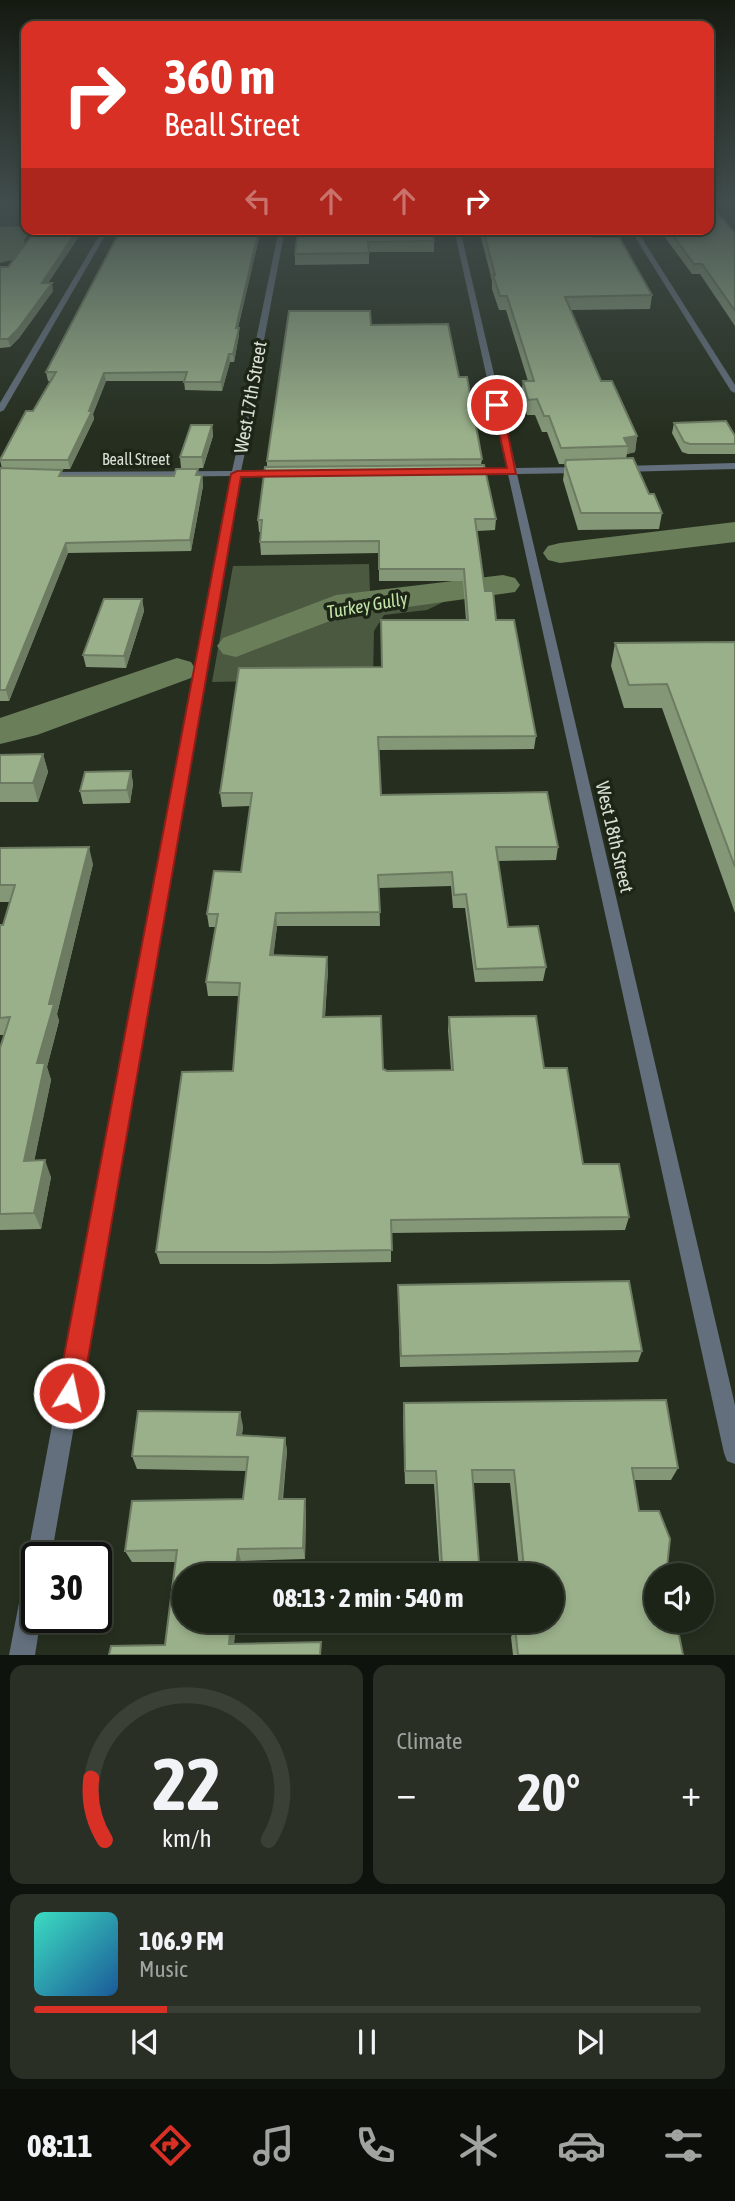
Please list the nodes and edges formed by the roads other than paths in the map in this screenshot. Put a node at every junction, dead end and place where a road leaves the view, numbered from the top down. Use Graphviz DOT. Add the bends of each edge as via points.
graph roads {
  1 [pos="76,281"];
  2 [pos="272,281"];
  3 [pos="469,281"];
  4 [pos="667,281"];
  5 [pos="735,391"];
  6 [pos="0,411"];
  7 [pos="735,466"];
  8 [pos="610,469"];
  9 [pos="596,470"];
  10 [pos="512,471"];
  11 [pos="457,472"];
  12 [pos="292,473"];
  13 [pos="237,474"];
  14 [pos="42,475"];
  15 [pos="735,1452"];
  16 [pos="42,1542"];
  17 [pos="26,1633"];
  18 [pos="22,1655"];
  1 -- 6 [label="street"];
  2 -- 13 [label="street, West 17th Street"];
  3 -- 10 [label="street, West 18th Street"];
  4 -- 5 [label="street"];
  7 -- 8 [label="street"];
  9 -- 10 [label="street"];
  10 -- 11 [label="street"];
  10 -- 15 [label="street, West 18th Street"];
  12 -- 13 [label="street, Beall Street"];
  13 -- 14 [label="street, Beall Street"];
  13 -- 16 [label="street, West 17th Street"];
  17 -- 18 [label="street"];
}
